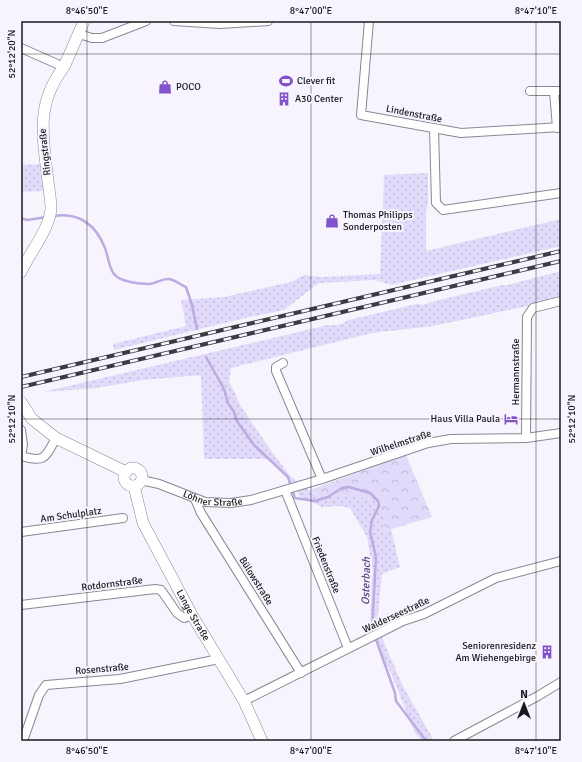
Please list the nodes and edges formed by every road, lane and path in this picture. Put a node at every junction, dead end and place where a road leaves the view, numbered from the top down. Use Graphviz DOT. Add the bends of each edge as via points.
graph roads {
  1 [pos="84,21"];
  2 [pos="146,21"];
  3 [pos="174,21"];
  4 [pos="268,21"];
  5 [pos="369,21"];
  6 [pos="79,34"];
  7 [pos="21,48"];
  8 [pos="64,67"];
  9 [pos="530,91"];
  10 [pos="558,91"];
  11 [pos="434,128"];
  12 [pos="559,128"];
  13 [pos="561,193"];
  14 [pos="21,272"];
  15 [pos="561,301"];
  16 [pos="283,363"];
  17 [pos="21,402"];
  18 [pos="21,430"];
  19 [pos="561,433"];
  20 [pos="56,438"];
  21 [pos="526,438"];
  22 [pos="21,456"];
  23 [pos="322,479"];
  24 [pos="138,483"];
  25 [pos="288,489"];
  26 [pos="195,499"];
  27 [pos="123,518"];
  28 [pos="21,532"];
  29 [pos="561,561"];
  30 [pos="21,606"];
  31 [pos="192,615"];
  32 [pos="348,648"];
  33 [pos="219,659"];
  34 [pos="302,673"];
  35 [pos="561,682"];
  36 [pos="244,701"];
  37 [pos="23,741"];
  38 [pos="262,741"];
  39 [pos="454,741"];
  1 -- 6 [label="street, Ringstraße"];
  2 -- 6 [label="street" via="102,38"];
  3 -- 4 [label="street" via="220,24"];
  5 -- 11 [label="street, Lindenstraße" via="361,115"];
  6 -- 8 [label="street, Ringstraße"];
  7 -- 8 [label="street"];
  8 -- 14 [label="street, Ringstraße" via="52,87 42,120 51,208 49,217"];
  9 -- 10 [label="street, Lindenstraße"];
  10 -- 12 [label="street, Lindenstraße"];
  11 -- 12 [label="street, Lindenstraße" via="461,133"];
  11 -- 13 [label="street" via="436,203 443,210"];
  15 -- 21 [label="street, Hermannstraße" via="534,308 527,317"];
  16 -- 23 [label="street" via="276,367 276,371"];
  17 -- 20 [label="street" via="32,419"];
  18 -- 22 [label="street"];
  19 -- 21 [label="street, Wilhelmstraße"];
  20 -- 22 [label="street" via="42,458 34,460"];
  20 -- 24 [label="street, Lange Straße" via="126,472 124,478 131,486"];
  21 -- 23 [label="street, Wilhelmstraße" via="467,438 428,443"];
  23 -- 25 [label="street, Wilhelmstraße"];
  24 -- 26 [label="street, Löhner Straße" via="159,484"];
  24 -- 31 [label="street, Lange Straße" via="143,523"];
  25 -- 26 [label="street, Löhner Straße" via="231,503"];
  25 -- 32 [label="street, Friedenstraße"];
  26 -- 34 [label="street, Bülowstraße" via="201,513"];
  27 -- 28 [label="street, Am Schulplatz"];
  29 -- 32 [label="street, Walderseestraße" via="496,578"];
  30 -- 31 [label="street, Rotdornstraße" via="155,589 161,590 177,613 184,618"];
  31 -- 33 [label="street, Lange Straße"];
  32 -- 34 [label="street, Walderseestraße"];
  33 -- 36 [label="street, Lange Straße"];
  33 -- 37 [label="street, Rosenstraße" via="120,679 46,685 39,695"];
  34 -- 36 [label="street, Walderseestraße"];
  35 -- 39 [label="street"];
  36 -- 38 [label="street, Lange Straße"];
}
